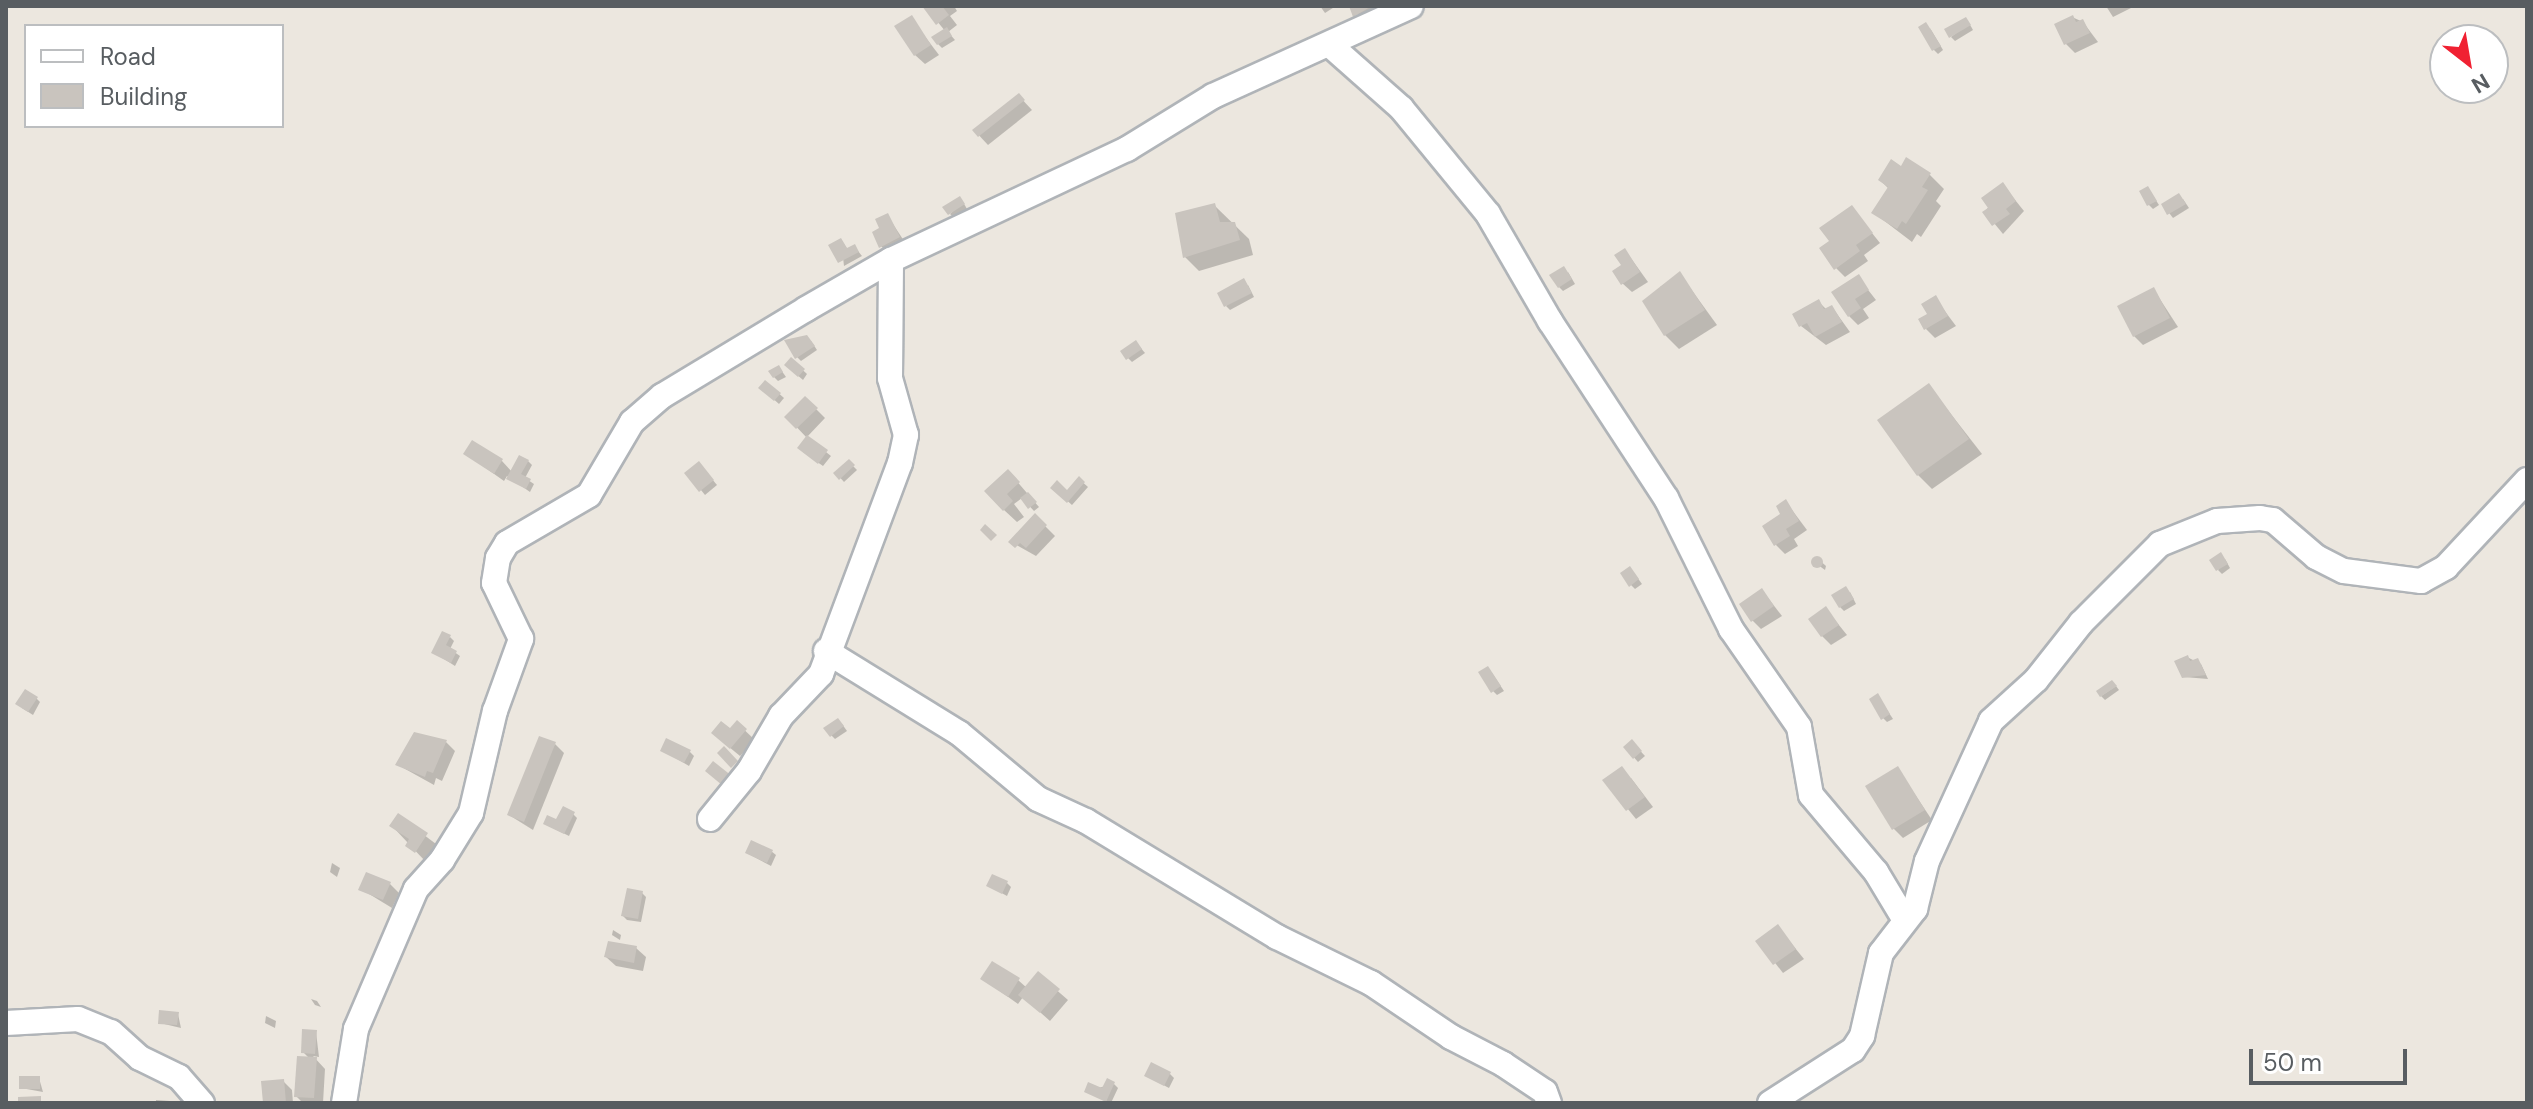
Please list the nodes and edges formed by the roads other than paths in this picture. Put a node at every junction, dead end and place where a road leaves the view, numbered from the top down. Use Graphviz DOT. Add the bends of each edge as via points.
graph roads {
  1 [pos="1411,6"];
  2 [pos="1331,46"];
  3 [pos="891,260"];
  4 [pos="2527,480"];
  5 [pos="826,651"];
  6 [pos="710,819"];
  7 [pos="1905,920"];
  8 [pos="6,1023"];
  9 [pos="1551,1101"];
  10 [pos="202,1103"];
  11 [pos="344,1103"];
  12 [pos="1770,1103"];
  1 -- 2 [label="street"];
  2 -- 3 [label="street" via="1213,96 1127,149"];
  2 -- 7 [label="street" via="1401,108 1488,214 1550,321 1666,498 1731,629 1799,727 1811,795 1876,872"];
  3 -- 5 [label="street" via="890,378 905,444"];
  3 -- 11 [label="street" via="662,396 632,422 589,495 507,543 494,583 519,629 517,654 495,711 467,823 416,889 356,1029"];
  4 -- 7 [label="street" via="2446,567 2421,581 2344,571 2316,557 2273,520 2260,518 2217,521 2160,544 2081,623 2036,680 1991,721 1927,861 1915,909"];
  5 -- 6 [label="street" via="821,674 781,716 749,771"];
  5 -- 9 [label="street" via="959,733 1038,799 1086,821 1277,937 1371,983"];
  7 -- 12 [label="street" via="1881,953 1862,1036 1853,1050"];
  8 -- 10 [label="street" via="78,1019 111,1032 140,1058 179,1077"];
}
